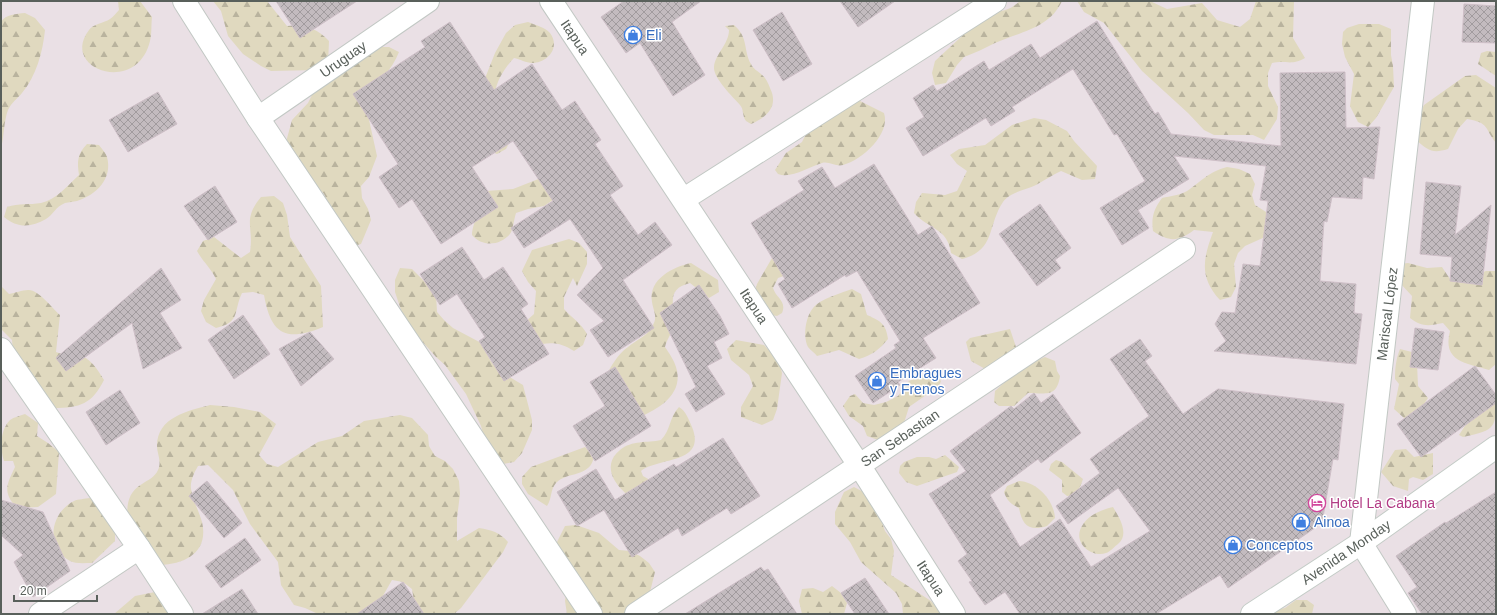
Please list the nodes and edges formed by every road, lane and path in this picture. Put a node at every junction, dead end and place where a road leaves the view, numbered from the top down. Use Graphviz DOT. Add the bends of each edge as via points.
graph roads {
  1 [pos="184,1"];
  2 [pos="428,1"];
  3 [pos="551,1"];
  4 [pos="995,1"];
  5 [pos="1423,1"];
  6 [pos="258,118"];
  7 [pos="684,199"];
  8 [pos="1184,249"];
  9 [pos="1,349"];
  10 [pos="1496,447"];
  11 [pos="859,465"];
  12 [pos="1361,544"];
  13 [pos="139,548"];
  14 [pos="40,614"];
  15 [pos="182,614"];
  16 [pos="591,614"];
  17 [pos="636,614"];
  18 [pos="954,614"];
  19 [pos="1252,614"];
  20 [pos="1405,614"];
  1 -- 6 [label="street"];
  2 -- 6 [label="street, Uruguay"];
  3 -- 7 [label="street, Itapua"];
  4 -- 7 [label="street"];
  5 -- 12 [label="street, Mariscal López"];
  6 -- 16 [label="street"];
  7 -- 11 [label="street, Itapua"];
  8 -- 11 [label="street, San Sebastian"];
  9 -- 13 [label="street"];
  10 -- 12 [label="street, Avenida Monday"];
  11 -- 17 [label="street, San Sebastian"];
  11 -- 18 [label="street, Itapua"];
  12 -- 19 [label="street, Avenida Monday"];
  12 -- 20 [label="street"];
  13 -- 14 [label="street"];
  13 -- 15 [label="street"];
}
